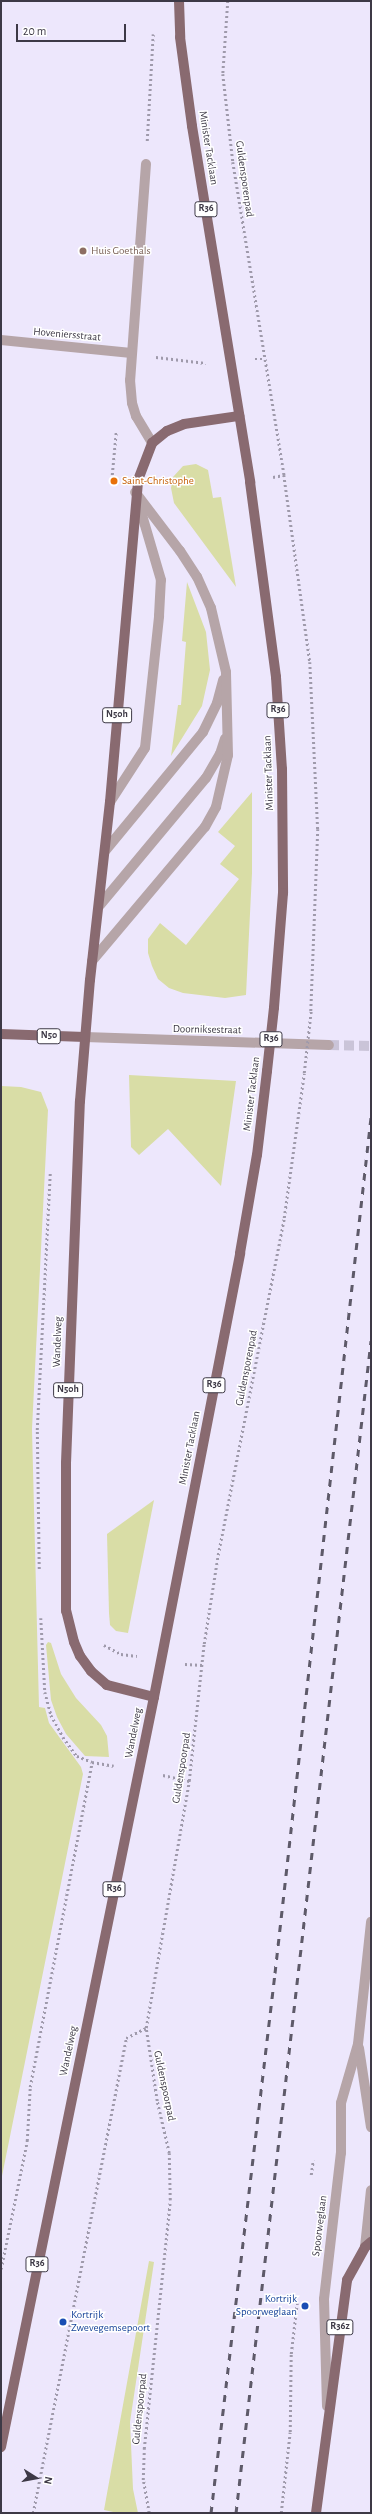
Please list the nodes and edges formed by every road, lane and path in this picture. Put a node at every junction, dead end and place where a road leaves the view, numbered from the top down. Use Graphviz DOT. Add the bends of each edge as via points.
graph roads {
  1 [pos="179,1"];
  2 [pos="228,1"];
  3 [pos="154,26"];
  4 [pos="146,164"];
  5 [pos="1,340"];
  6 [pos="131,353"];
  7 [pos="232,362"];
  8 [pos="239,416"];
  9 [pos="152,443"];
  10 [pos="135,492"];
  11 [pos="226,672"];
  12 [pos="229,727"];
  13 [pos="110,802"];
  14 [pos="105,851"];
  15 [pos="100,906"];
  16 [pos="92,961"];
  17 [pos="311,1011"];
  18 [pos="1,1034"];
  19 [pos="86,1037"];
  20 [pos="329,1045"];
  21 [pos="202,1666"];
  22 [pos="154,1697"];
  23 [pos="92,1762"];
  24 [pos="371,1922"];
  25 [pos="370,1933"];
  26 [pos="146,2028"];
  27 [pos="358,2044"];
  28 [pos="371,2127"];
  29 [pos="371,2190"];
  30 [pos="368,2244"];
  31 [pos="1,2269"];
  32 [pos="298,2301"];
  33 [pos="328,2412"];
  34 [pos="1,2447"];
  35 [pos="33,2513"];
  36 [pos="149,2513"];
  37 [pos="281,2513"];
  38 [pos="316,2513"];
  1 -- 7 [label="main road, Minister Tacklaan / R36" via="180,37 192,126"];
  2 -- 7 [label="path, Guldensporenpad" via="223,74 233,162 265,359"];
  3 -- 4 [label="path"];
  4 -- 6 [label="street"];
  5 -- 6 [label="street, Hoveniersstraat"];
  6 -- 7 [label="path" via="198,364"];
  6 -- 9 [label="street" via="132,403 142,428"];
  7 -- 8 [label="main road, Minister Tacklaan / R36"];
  8 -- 9 [label="main road, N50h" via="180,425"];
  8 -- 22 [label="main road, Minister Tacklaan / R36, bridge" via="276,676 281,761 283,893 274,1008 257,1155"];
  9 -- 10 [label="main road, N50h" via="141,467"];
  10 -- 11 [label="street" via="197,577 211,608"];
  10 -- 13 [label="main road, N50h"];
  10 -- 13 [label="street" via="161,580 159,616 146,748"];
  11 -- 12 [label="street"];
  11 -- 14 [label="street" via="217,703 203,732"];
  12 -- 15 [label="street" via="220,754 206,778"];
  12 -- 16 [label="street" via="223,785 206,827"];
  13 -- 14 [label="main road, N50h"];
  14 -- 15 [label="main road, N50h"];
  15 -- 16 [label="main road, N50h"];
  16 -- 19 [label="main road, N50h"];
  17 -- 21 [label="path, Guldensporenpad, bridge" via="284,1218 218,1555"];
  18 -- 19 [label="main road, N50"];
  19 -- 20 [label="street, Doorniksestraat"];
  19 -- 22 [label="main road, Wandelweg / N50h" via="74,1194 66,1463 66,1611 74,1642 91,1671 107,1685"];
  21 -- 26 [label="path, Guldenspoorpad" via="189,1781"];
  22 -- 34 [label="main road, Wandelweg / R36"];
  23 -- 31 [label="path" via="30,2087 27,2141"];
  24 -- 25 [label="street, Spoorweglaan"];
  25 -- 27 [label="street, Spoorweglaan"];
  26 -- 35 [label="path" via="126,2038"];
  26 -- 36 [label="path, Guldenspoorpad" via="155,2094 169,2153 170,2200 144,2449 143,2480"];
  27 -- 28 [label="street, Spoorweglaan"];
  27 -- 33 [label="street, Spoorweglaan" via="341,2103 341,2153 324,2299"];
  29 -- 30 [label="street, Spoorweglaan"];
  30 -- 33 [label="main road, Spoorweglaan / R36z" via="347,2280"];
  32 -- 37 [label="path" via="291,2354 290,2432"];
  33 -- 38 [label="main road, Spoorweglaan / R36z"];
}
